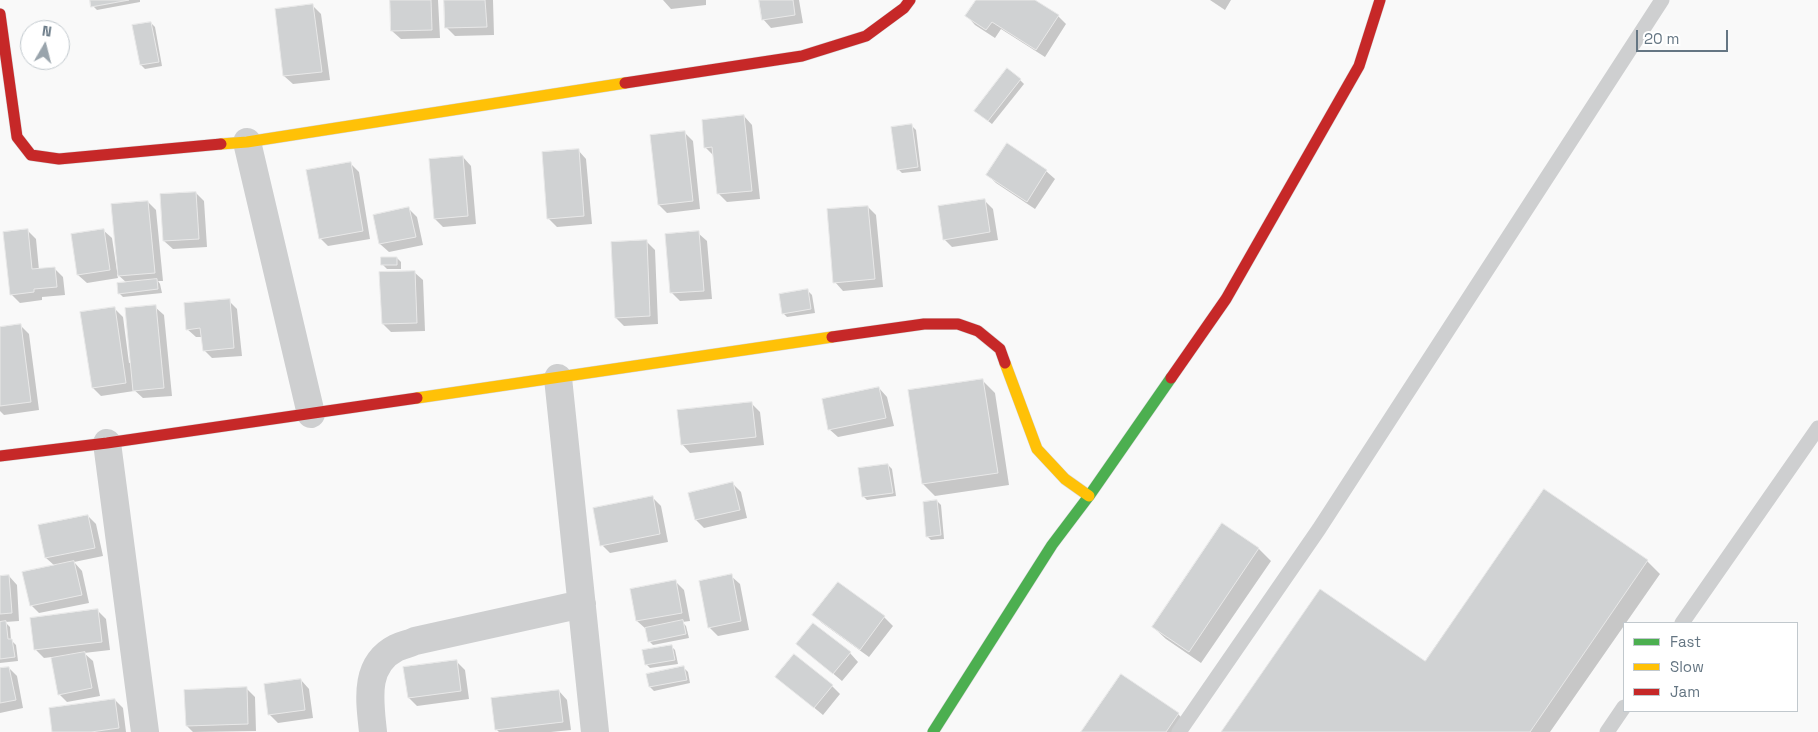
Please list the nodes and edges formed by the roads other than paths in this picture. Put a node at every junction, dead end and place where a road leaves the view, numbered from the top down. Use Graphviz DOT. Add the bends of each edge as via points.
graph roads {
  1 [pos="910,0"];
  2 [pos="1380,0"];
  3 [pos="1662,0"];
  4 [pos="0,14"];
  5 [pos="247,142"];
  6 [pos="558,378"];
  7 [pos="311,414"];
  8 [pos="1818,428"];
  9 [pos="107,443"];
  10 [pos="0,456"];
  11 [pos="1089,496"];
  12 [pos="582,604"];
  13 [pos="1683,622"];
  14 [pos="1623,708"];
  15 [pos="145,732"];
  16 [pos="373,732"];
  17 [pos="595,732"];
  18 [pos="933,732"];
  19 [pos="1180,732"];
  20 [pos="1607,732"];
  1 -- 5 [label="street" via="866,36 802,56"];
  2 -- 11 [label="street" via="1359,66 1226,299"];
  3 -- 19 [label="lane" via="1319,529"];
  4 -- 5 [label="street" via="17,138 32,155 58,160"];
  5 -- 7 [label="street"];
  6 -- 7 [label="street"];
  6 -- 11 [label="street" via="924,324 958,324 978,331 1000,349 1037,448 1065,479"];
  6 -- 12 [label="street"];
  7 -- 9 [label="street"];
  8 -- 13 [label="lane"];
  9 -- 10 [label="street"];
  9 -- 15 [label="street"];
  11 -- 18 [label="street" via="1052,545"];
  12 -- 16 [label="street" via="395,648 381,661 371,678 369,693"];
  12 -- 17 [label="street"];
  14 -- 20 [label="lane"];
}
